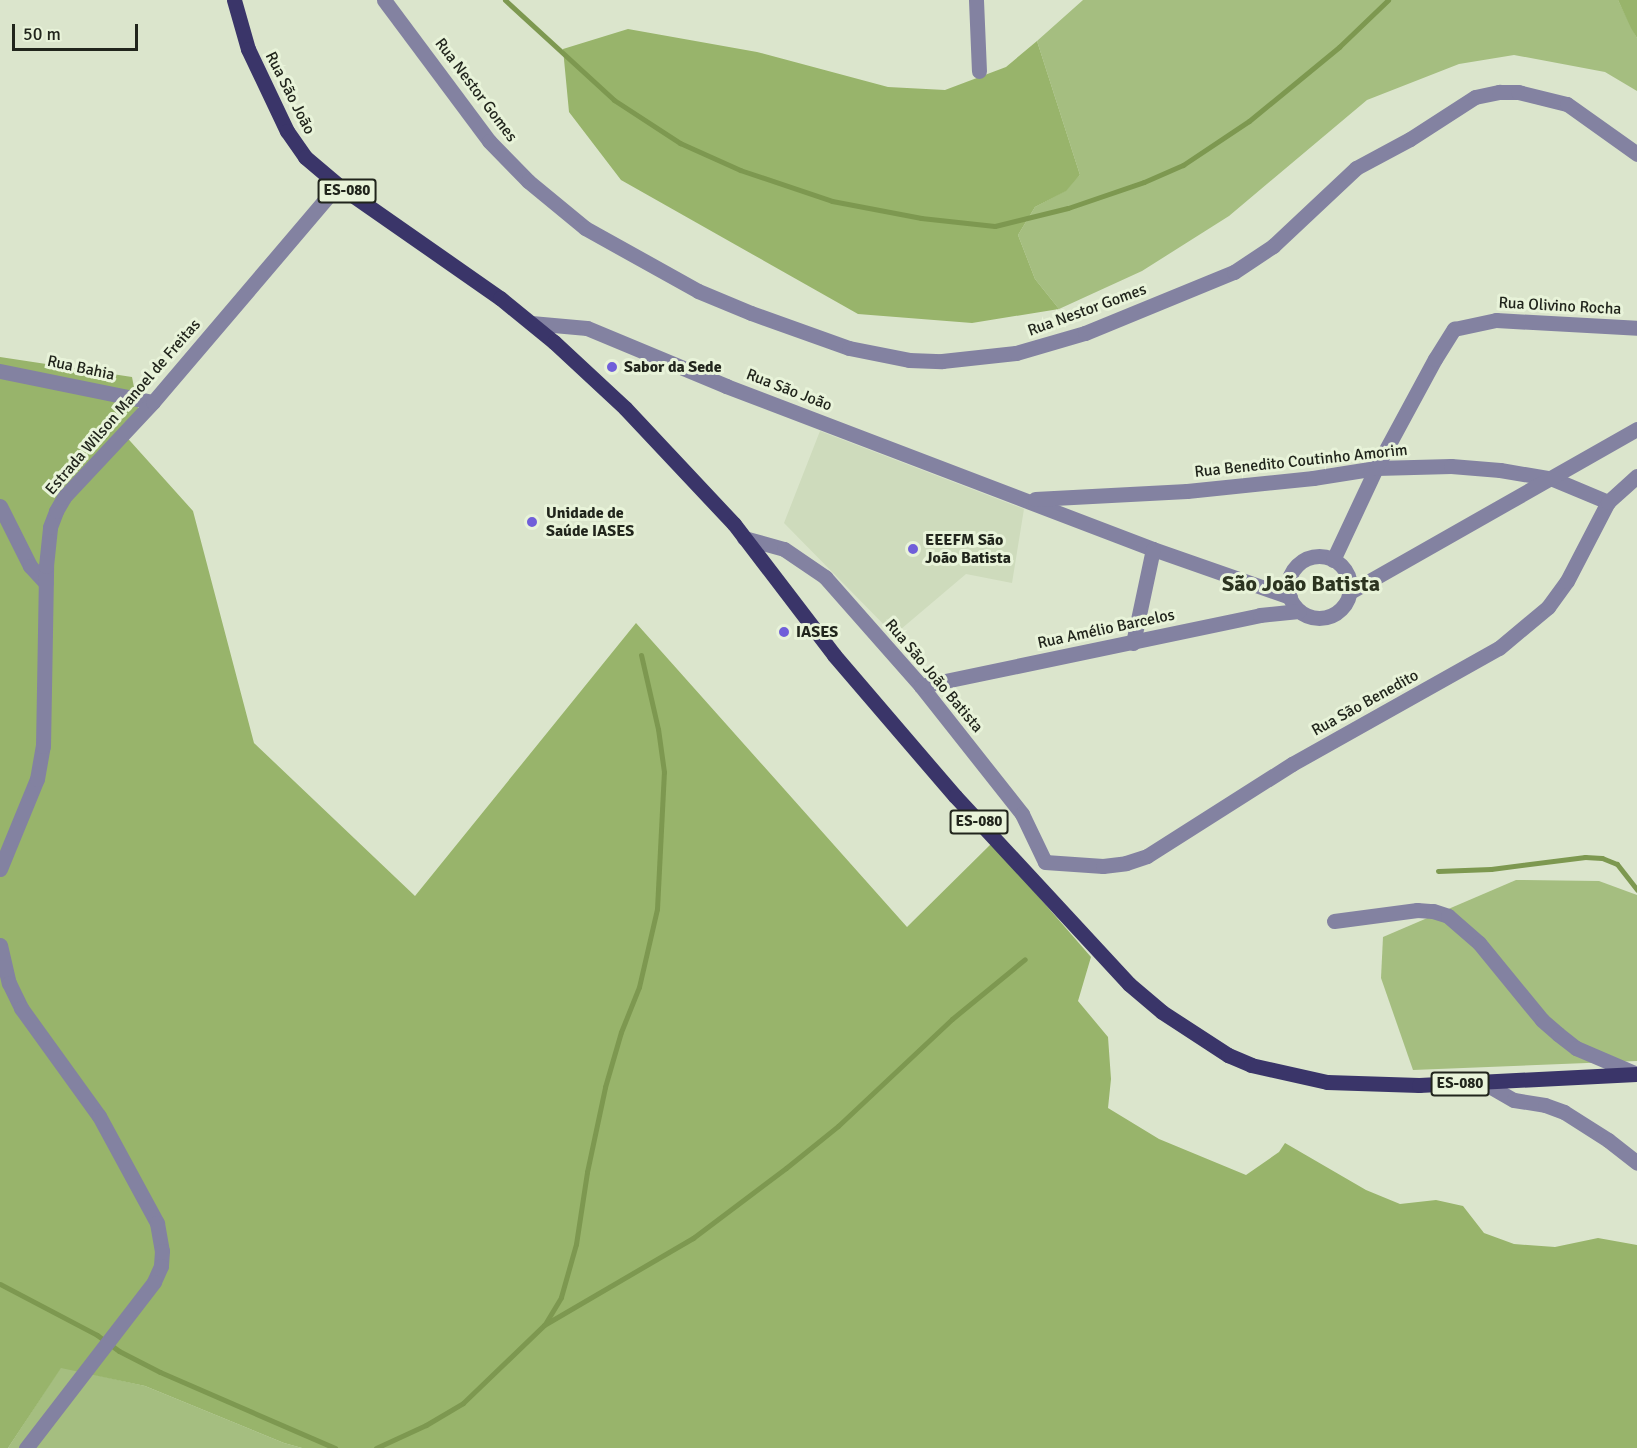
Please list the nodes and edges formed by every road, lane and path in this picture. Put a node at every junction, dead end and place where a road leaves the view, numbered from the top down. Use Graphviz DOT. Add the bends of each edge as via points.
graph roads {
  1 [pos="234,0"];
  2 [pos="384,0"];
  3 [pos="976,0"];
  4 [pos="979,71"];
  5 [pos="1637,154"];
  6 [pos="338,185"];
  7 [pos="531,323"];
  8 [pos="1637,328"];
  9 [pos="0,371"];
  10 [pos="153,402"];
  11 [pos="1637,429"];
  12 [pos="1376,468"];
  13 [pos="1637,476"];
  14 [pos="1553,479"];
  15 [pos="1029,500"];
  16 [pos="1608,502"];
  17 [pos="0,506"];
  18 [pos="744,538"];
  19 [pos="1153,549"];
  20 [pos="1333,560"];
  21 [pos="46,584"];
  22 [pos="1350,592"];
  23 [pos="1290,597"];
  24 [pos="1299,611"];
  25 [pos="1133,643"];
  26 [pos="921,686"];
  27 [pos="1045,862"];
  28 [pos="0,869"];
  29 [pos="1030,877"];
  30 [pos="1334,921"];
  31 [pos="0,945"];
  32 [pos="1637,1074"];
  33 [pos="1484,1083"];
  34 [pos="1637,1163"];
  35 [pos="26,1448"];
  1 -- 6 [label="main road, Rua São João / ES-080" via="248,49 287,130 305,157"];
  2 -- 5 [label="street, Rua Nestor Gomes" via="489,141 537,189 585,228 698,291 751,313 849,348 909,360 942,361 1016,353 1085,333 1234,272 1273,246 1356,168 1475,97 1518,92 1567,104"];
  3 -- 4 [label="street"];
  6 -- 7 [label="main road, Rua São João / ES-080"];
  6 -- 10 [label="street, Estrada Wilson Manoel de Freitas"];
  7 -- 15 [label="street, Rua São João" via="587,328 726,386"];
  7 -- 18 [label="main road, ES-080" via="625,408"];
  8 -- 12 [label="street, Rua Olivino Rocha" via="1496,320 1454,329"];
  9 -- 10 [label="street, Rua Bahia"];
  10 -- 21 [label="street, Estrada Wilson Manoel de Freitas" via="64,497 50,527"];
  11 -- 14 [label="street"];
  12 -- 14 [label="street, Rua Benedito Coutinho Amorim" via="1451,466"];
  12 -- 15 [label="street, Rua Benedito Coutinho Amorim" via="1187,491"];
  12 -- 20 [label="street, Rua Olivino Rocha"];
  13 -- 16 [label="street, Rua São Benedito"];
  14 -- 16 [label="street, Rua Benedito Coutinho Amorim"];
  14 -- 22 [label="street"];
  15 -- 19 [label="street, Rua São João"];
  16 -- 27 [label="street, Rua São Benedito" via="1554,599 1499,648 1292,764 1147,856 1103,867"];
  17 -- 21 [label="street" via="30,566"];
  18 -- 26 [label="street, Rua São João Batista" via="784,549 825,577"];
  18 -- 29 [label="main road, ES-080" via="911,747"];
  19 -- 23 [label="street, Rua São João"];
  19 -- 25 [label="street"];
  20 -- 22 [label="street" via="1349,579"];
  20 -- 23 [label="street" via="1321,556 1297,565 1290,576"];
  21 -- 28 [label="street, Estrada Wilson Manoel de Freitas" via="43,746 37,778"];
  22 -- 24 [label="street" via="1345,604 1329,616 1310,617"];
  23 -- 24 [label="street"];
  24 -- 25 [label="street, Rua Amélio Barcelos" via="1260,615"];
  25 -- 26 [label="street, Rua Amélio Barcelos"];
  26 -- 27 [label="street, Rua São João Batista" via="1022,814"];
  27 -- 29 [label="street"];
  29 -- 33 [label="main road, ES-080" via="1129,984 1177,1023 1228,1055 1283,1074 1327,1082"];
  30 -- 32 [label="street" via="1416,910 1448,916 1479,943 1558,1034 1576,1048"];
  31 -- 35 [label="street" via="9,983 21,1008 99,1116 152,1211 162,1251 154,1282"];
  32 -- 33 [label="main road, ES-080"];
  33 -- 34 [label="street" via="1514,1100 1564,1112"];
}
